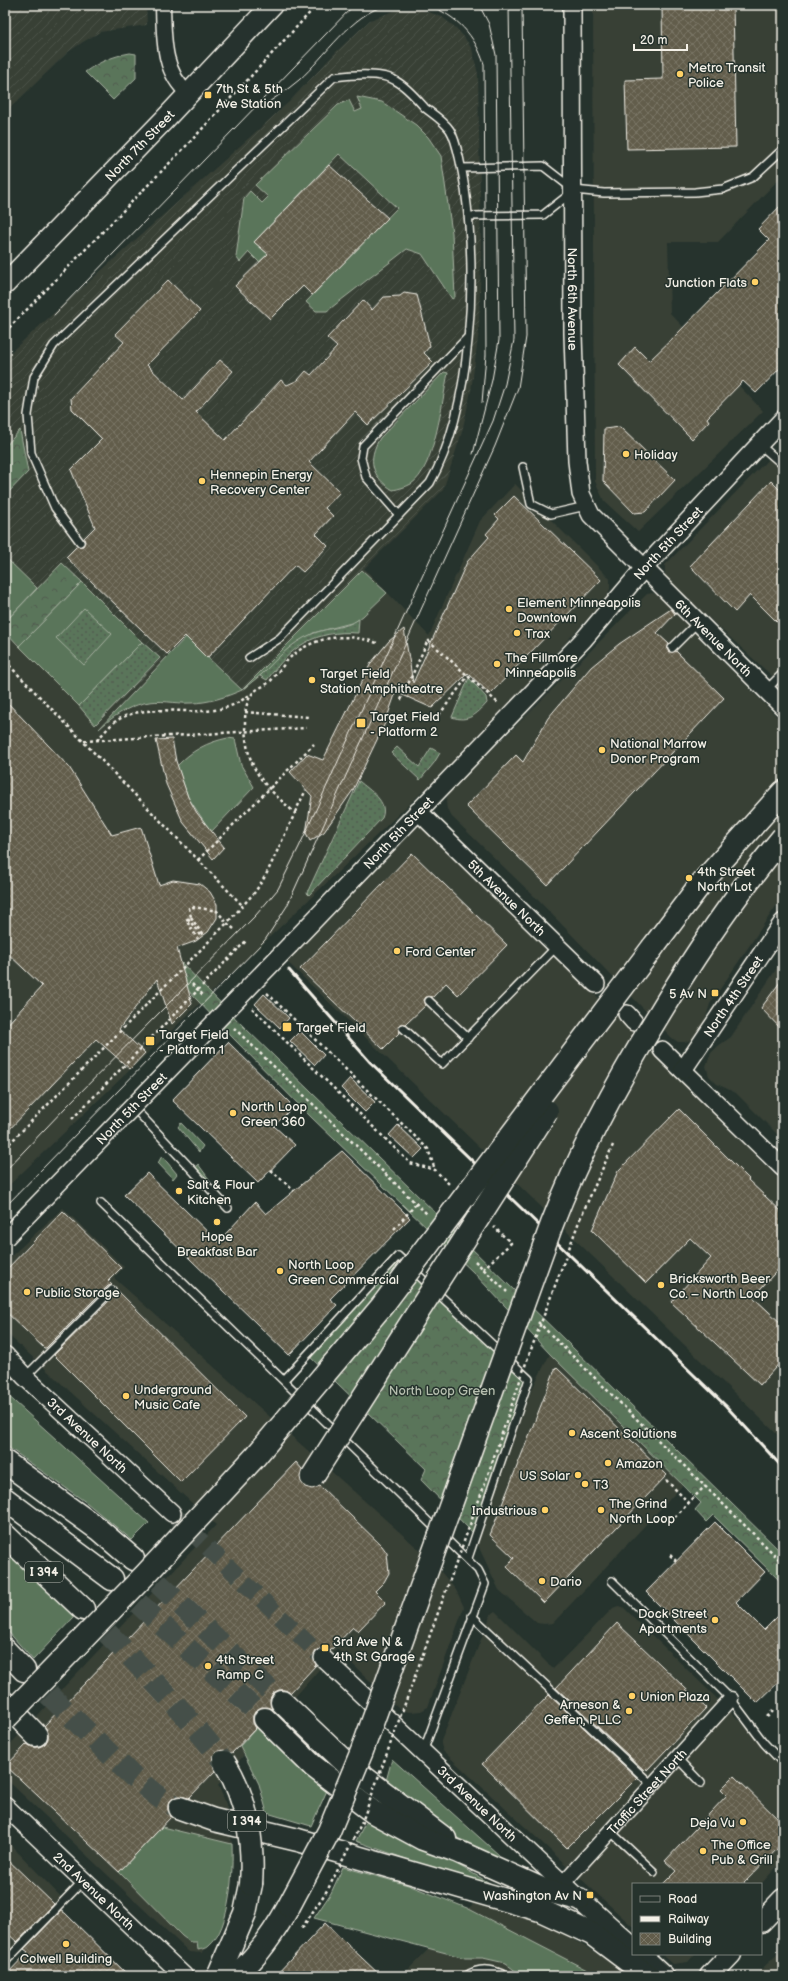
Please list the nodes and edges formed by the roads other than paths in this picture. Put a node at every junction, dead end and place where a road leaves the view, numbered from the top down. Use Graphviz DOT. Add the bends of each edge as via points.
graph roads {
  1 [pos="163,5"];
  2 [pos="272,5"];
  3 [pos="572,5"];
  4 [pos="189,94"];
  5 [pos="783,149"];
  6 [pos="462,168"];
  7 [pos="574,190"];
  8 [pos="469,216"];
  9 [pos="5,284"];
  10 [pos="467,338"];
  11 [pos="783,419"];
  12 [pos="759,444"];
  13 [pos="783,465"];
  14 [pos="522,467"];
  15 [pos="586,506"];
  16 [pos="399,515"];
  17 [pos="80,542"];
  18 [pos="644,568"];
  19 [pos="698,622"];
  20 [pos="672,648"];
  21 [pos="249,658"];
  22 [pos="783,673"];
  23 [pos="766,690"];
  24 [pos="783,707"];
  25 [pos="783,792"];
  26 [pos="418,811"];
  27 [pos="783,837"];
  28 [pos="783,922"];
  29 [pos="557,946"];
  30 [pos="653,947"];
  31 [pos="596,984"];
  32 [pos="429,1001"];
  33 [pos="403,1028"];
  34 [pos="468,1038"];
  35 [pos="662,1050"];
  36 [pos="683,1070"];
  37 [pos="133,1107"];
  38 [pos="782,1164"];
  39 [pos="101,1203"];
  40 [pos="228,1208"];
  41 [pos="5,1238"];
  42 [pos="112,1290"];
  43 [pos="5,1355"];
  44 [pos="25,1377"];
  45 [pos="284,1380"];
  46 [pos="5,1462"];
  47 [pos="312,1478"];
  48 [pos="5,1499"];
  49 [pos="172,1512"];
  50 [pos="5,1535"];
  51 [pos="468,1558"];
  52 [pos="133,1559"];
  53 [pos="112,1579"];
  54 [pos="612,1581"];
  55 [pos="83,1609"];
  56 [pos="472,1616"];
  57 [pos="5,1650"];
  58 [pos="323,1658"];
  59 [pos="24,1670"];
  60 [pos="732,1699"];
  61 [pos="282,1702"];
  62 [pos="5,1704"];
  63 [pos="5,1719"];
  64 [pos="265,1719"];
  65 [pos="36,1735"];
  66 [pos="423,1753"];
  67 [pos="677,1758"];
  68 [pos="224,1762"];
  69 [pos="783,1763"];
  70 [pos="700,1783"];
  71 [pos="652,1785"];
  72 [pos="5,1806"];
  73 [pos="180,1808"];
  74 [pos="610,1831"];
  75 [pos="459,1852"];
  76 [pos="654,1872"];
  77 [pos="83,1881"];
  78 [pos="563,1883"];
  79 [pos="579,1899"];
  80 [pos="783,1900"];
  81 [pos="762,1921"];
  82 [pos="632,1947"];
  83 [pos="641,1955"];
  84 [pos="730,1955"];
  85 [pos="5,1962"];
  86 [pos="184,1976"];
  87 [pos="218,1976"];
  88 [pos="235,1976"];
  89 [pos="466,1976"];
  90 [pos="506,1976"];
  91 [pos="648,1976"];
  92 [pos="664,1976"];
  93 [pos="710,1976"];
  1 -- 4 [label="street" via="164,35 169,64 176,80"];
  2 -- 4 [label="main road, North 7th Street"];
  3 -- 7 [label="street, North 6th Avenue"];
  4 -- 9 [label="main road, North 7th Street"];
  5 -- 7 [label="lane" via="753,177 723,189 695,192 604,193"];
  6 -- 7 [label="lane" via="543,166"];
  6 -- 8 [label="lane"];
  6 -- 17 [label="lane" via="450,130 396,80 365,74 334,77 54,345 34,377 28,415 31,453 55,508"];
  7 -- 8 [label="lane" via="544,215"];
  7 -- 15 [label="street, North 6th Avenue" via="573,334 577,461 581,494"];
  8 -- 10 [label="lane" via="472,257"];
  10 -- 16 [label="lane" via="460,393 439,466 430,483"];
  10 -- 16 [label="lane" via="363,446 361,458 366,477"];
  11 -- 12 [label="street, North 5th Street"];
  12 -- 13 [label="lane"];
  12 -- 18 [label="street, North 5th Street"];
  14 -- 15 [label="lane" via="531,504 551,514"];
  15 -- 18 [label="street, North 6th Avenue"];
  16 -- 21 [label="lane" via="280,638"];
  18 -- 19 [label="street, 6th Avenue North"];
  18 -- 26 [label="street, North 5th Street" via="584,639"];
  19 -- 20 [label="lane"];
  19 -- 23 [label="street, 6th Avenue North"];
  22 -- 23 [label="lane"];
  23 -- 24 [label="street, 6th Avenue North"];
  25 -- 30 [label="highway" via="699,886"];
  26 -- 29 [label="street, 5th Avenue North"];
  26 -- 37 [label="street, North 5th Street, bridge"];
  27 -- 88 [label="highway, bridge" via="747,880 698,950 635,1053 583,1150 552,1224 362,1751 329,1831 274,1931"];
  28 -- 36 [label="street, North 4th Street"];
  29 -- 31 [label="street, 5th Avenue North"];
  29 -- 34 [label="lane"];
  30 -- 47 [label="highway, bridge"];
  30 -- 63 [label="highway, bridge" via="382,1306 256,1456"];
  32 -- 34 [label="lane"];
  33 -- 34 [label="lane" via="442,1064"];
  35 -- 36 [label="street"];
  36 -- 38 [label="street"];
  37 -- 40 [label="lane"];
  37 -- 41 [label="street, North 5th Street, bridge"];
  39 -- 45 [label="lane"];
  42 -- 44 [label="lane"];
  43 -- 44 [label="street, 3rd Avenue North"];
  44 -- 49 [label="street, 3rd Avenue North"];
  45 -- 51 [label="lane"];
  45 -- 51 [label="lane" via="398,1256 529,1379"];
  46 -- 52 [label="highway" via="98,1529"];
  48 -- 53 [label="highway"];
  50 -- 55 [label="highway, I 394"];
  51 -- 56 [label="lane" via="485,1584"];
  54 -- 60 [label="lane"];
  56 -- 66 [label="lane"];
  56 -- 71 [label="lane"];
  57 -- 59 [label="highway"];
  58 -- 66 [label="street, 3rd Avenue North"];
  60 -- 67 [label="street, Traffic Street North"];
  60 -- 69 [label="lane" via="764,1743"];
  61 -- 75 [label="highway" via="349,1766"];
  62 -- 65 [label="highway"];
  64 -- 75 [label="highway" via="313,1766 373,1812 423,1839"];
  66 -- 78 [label="street, 3rd Avenue North"];
  67 -- 70 [label="lane"];
  67 -- 71 [label="street, Traffic Street North"];
  68 -- 87 [label="highway, I 394, bridge" via="232,1774 244,1807 251,1844 251,1884 244,1918"];
  71 -- 74 [label="street, Traffic Street North"];
  72 -- 77 [label="street, 2nd Avenue North"];
  73 -- 91 [label="highway" via="214,1820 298,1840 540,1910 592,1934"];
  74 -- 76 [label="lane"];
  74 -- 78 [label="street, Traffic Street North"];
  75 -- 79 [label="highway" via="544,1890"];
  77 -- 85 [label="lane"];
  77 -- 86 [label="street, 2nd Avenue North"];
  78 -- 79 [label="street, 3rd Avenue North"];
  79 -- 82 [label="main road, 3rd Avenue North"];
  80 -- 81 [label="main road"];
  83 -- 92 [label="main road"];
  84 -- 93 [label="main road"];
  89 -- 90 [label="lane" via="483,1969 495,1970"];
}
